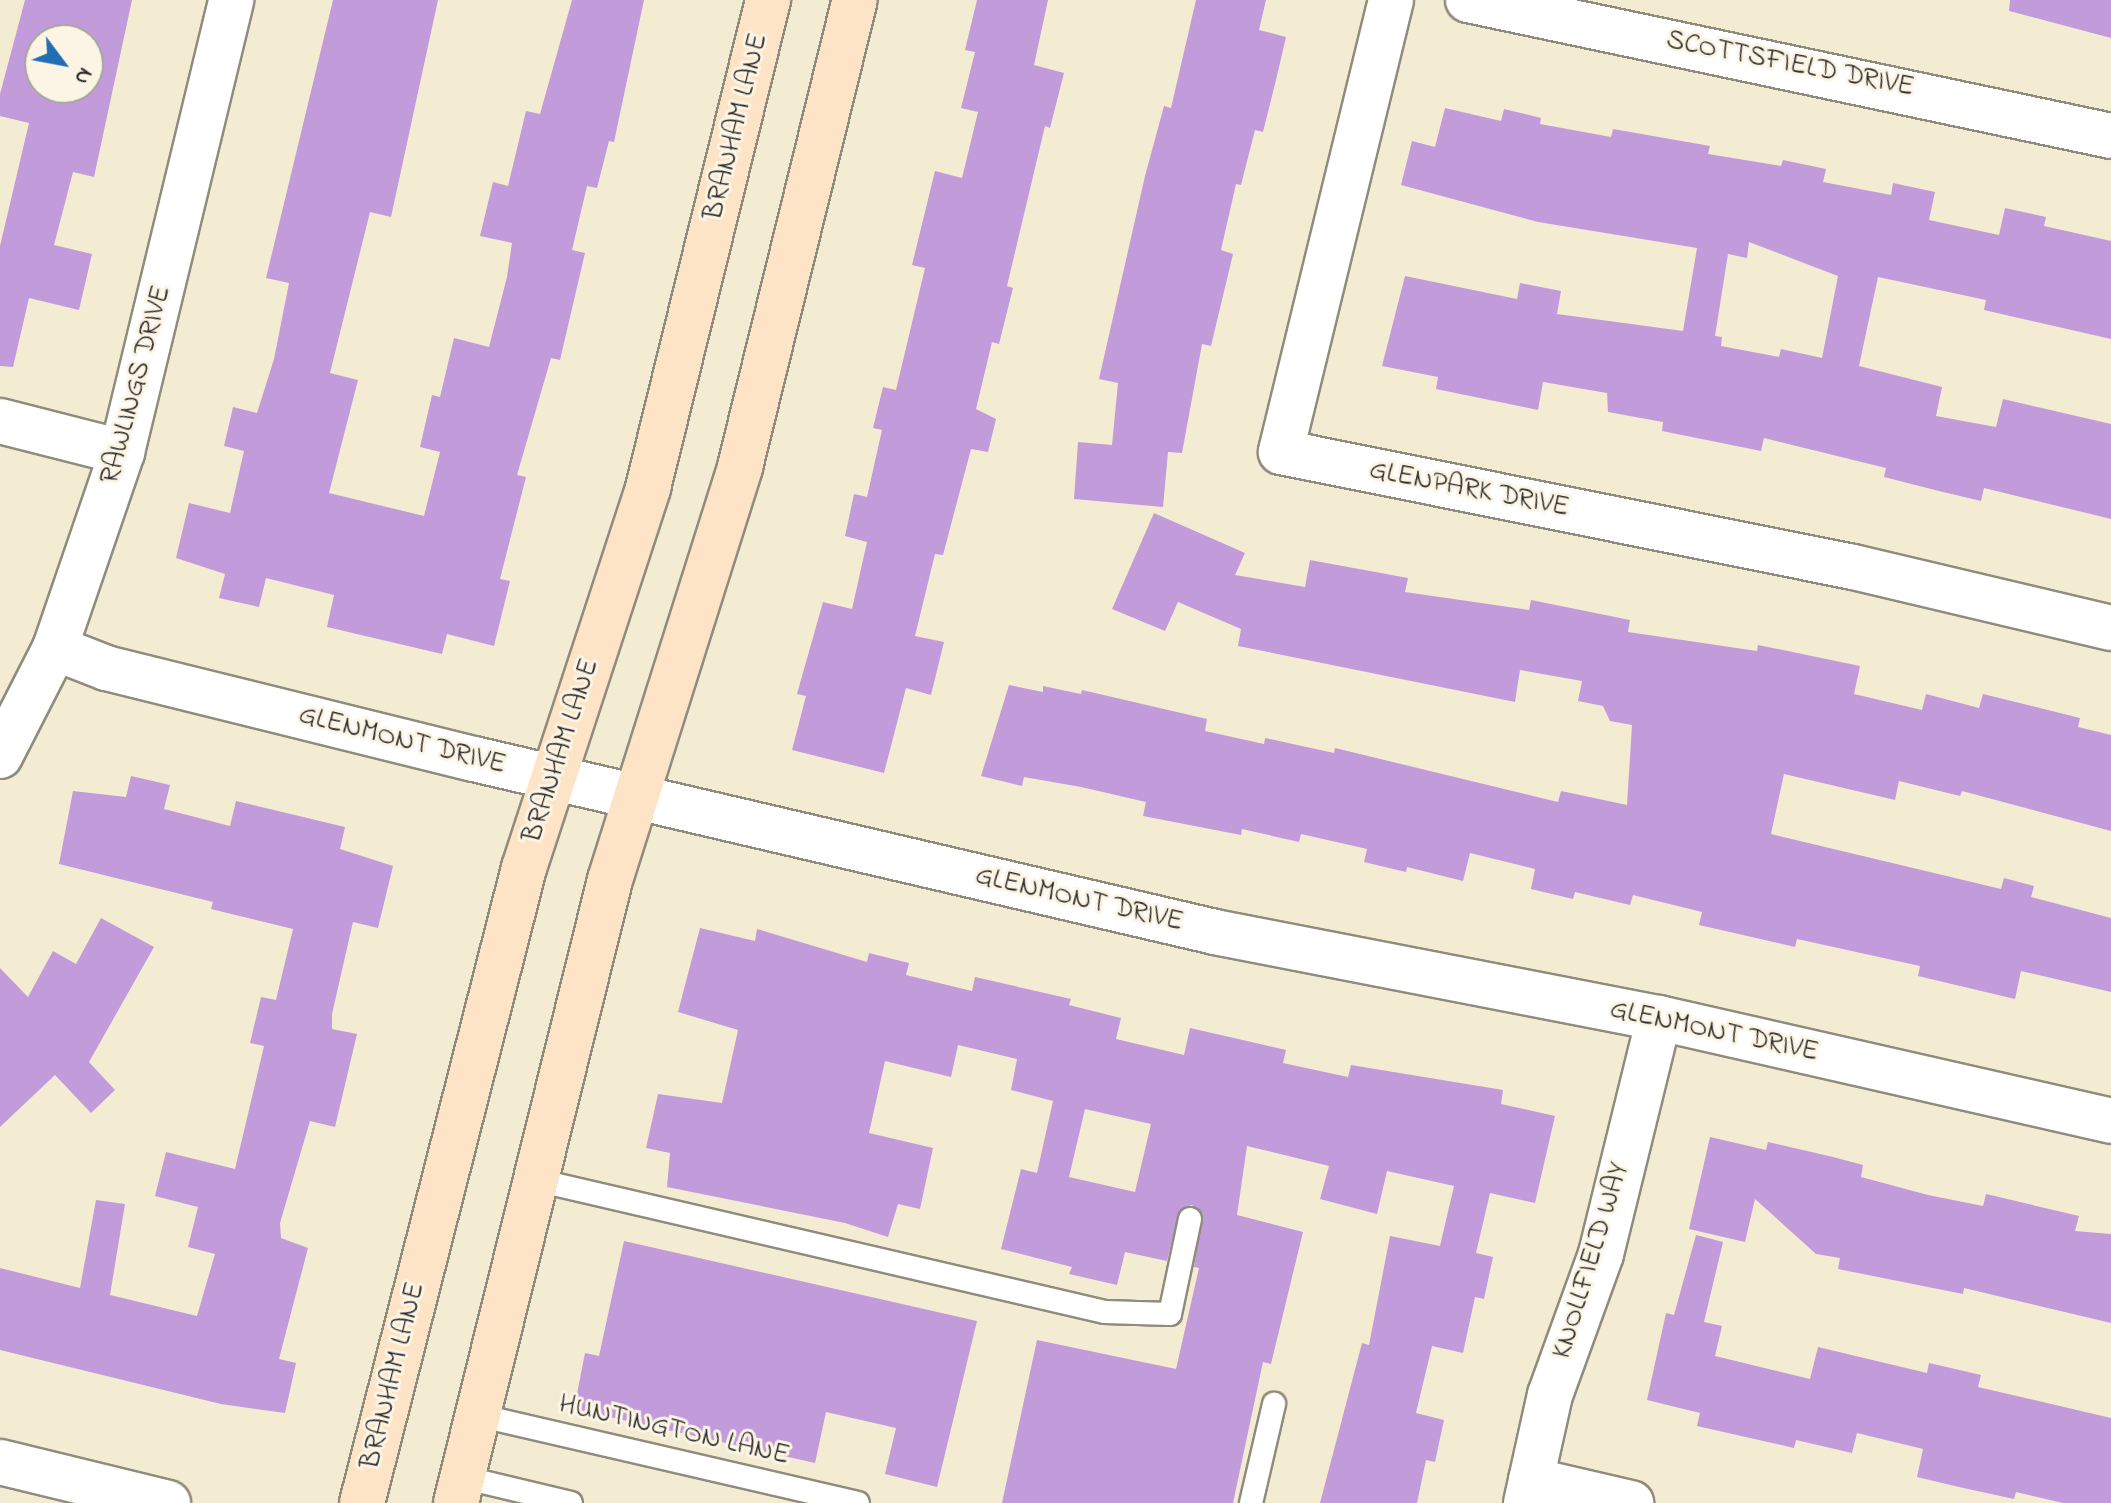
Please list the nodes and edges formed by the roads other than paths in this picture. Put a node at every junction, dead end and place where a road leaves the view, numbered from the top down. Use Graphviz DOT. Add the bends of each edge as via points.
graph roads {
  1 [pos="231,0"];
  2 [pos="768,0"];
  3 [pos="855,0"];
  4 [pos="1391,0"];
  5 [pos="1468,0"];
  6 [pos="2111,136"];
  7 [pos="0,421"];
  8 [pos="122,452"];
  9 [pos="2111,628"];
  10 [pos="55,648"];
  11 [pos="0,756"];
  12 [pos="553,777"];
  13 [pos="637,796"];
  14 [pos="1659,1018"];
  15 [pos="2111,1121"];
  16 [pos="532,1179"];
  17 [pos="1190,1219"];
  18 [pos="1274,1404"];
  19 [pos="477,1415"];
  20 [pos="0,1462"];
  21 [pos="459,1490"];
  22 [pos="1528,1491"];
  23 [pos="168,1503"];
  24 [pos="362,1503"];
  25 [pos="571,1503"];
  26 [pos="858,1503"];
  27 [pos="1251,1503"];
  28 [pos="1631,1503"];
  1 -- 8 [label="street, RAWLINGS DRIVE"];
  2 -- 12 [label="main road, BRANHAM LANE" via="648,488"];
  3 -- 13 [label="main road" via="740,467"];
  4 -- 9 [label="street, GLENPARK DRIVE" via="1281,452 1853,567"];
  5 -- 6 [label="street, SCOTTSFIELD DRIVE"];
  7 -- 8 [label="street"];
  8 -- 10 [label="street, RAWLINGS DRIVE"];
  10 -- 11 [label="street, RAWLINGS DRIVE"];
  10 -- 12 [label="street, GLENMONT DRIVE" via="106,668"];
  12 -- 13 [label="street, GLENMONT DRIVE"];
  12 -- 24 [label="main road, BRANHAM LANE" via="524,868"];
  13 -- 14 [label="street, GLENMONT DRIVE" via="1215,932"];
  13 -- 16 [label="main road"];
  14 -- 15 [label="street, GLENMONT DRIVE"];
  14 -- 22 [label="street, KNOLLFIELD WAY" via="1601,1254 1550,1395"];
  16 -- 17 [label="lane" via="1105,1312 1170,1314"];
  16 -- 19 [label="main road"];
  18 -- 27 [label="lane"];
  19 -- 21 [label="main road"];
  19 -- 26 [label="lane, HUNTINGTON LANE"];
  20 -- 23 [label="street"];
  21 -- 25 [label="lane"];
  22 -- 28 [label="street"];
}
